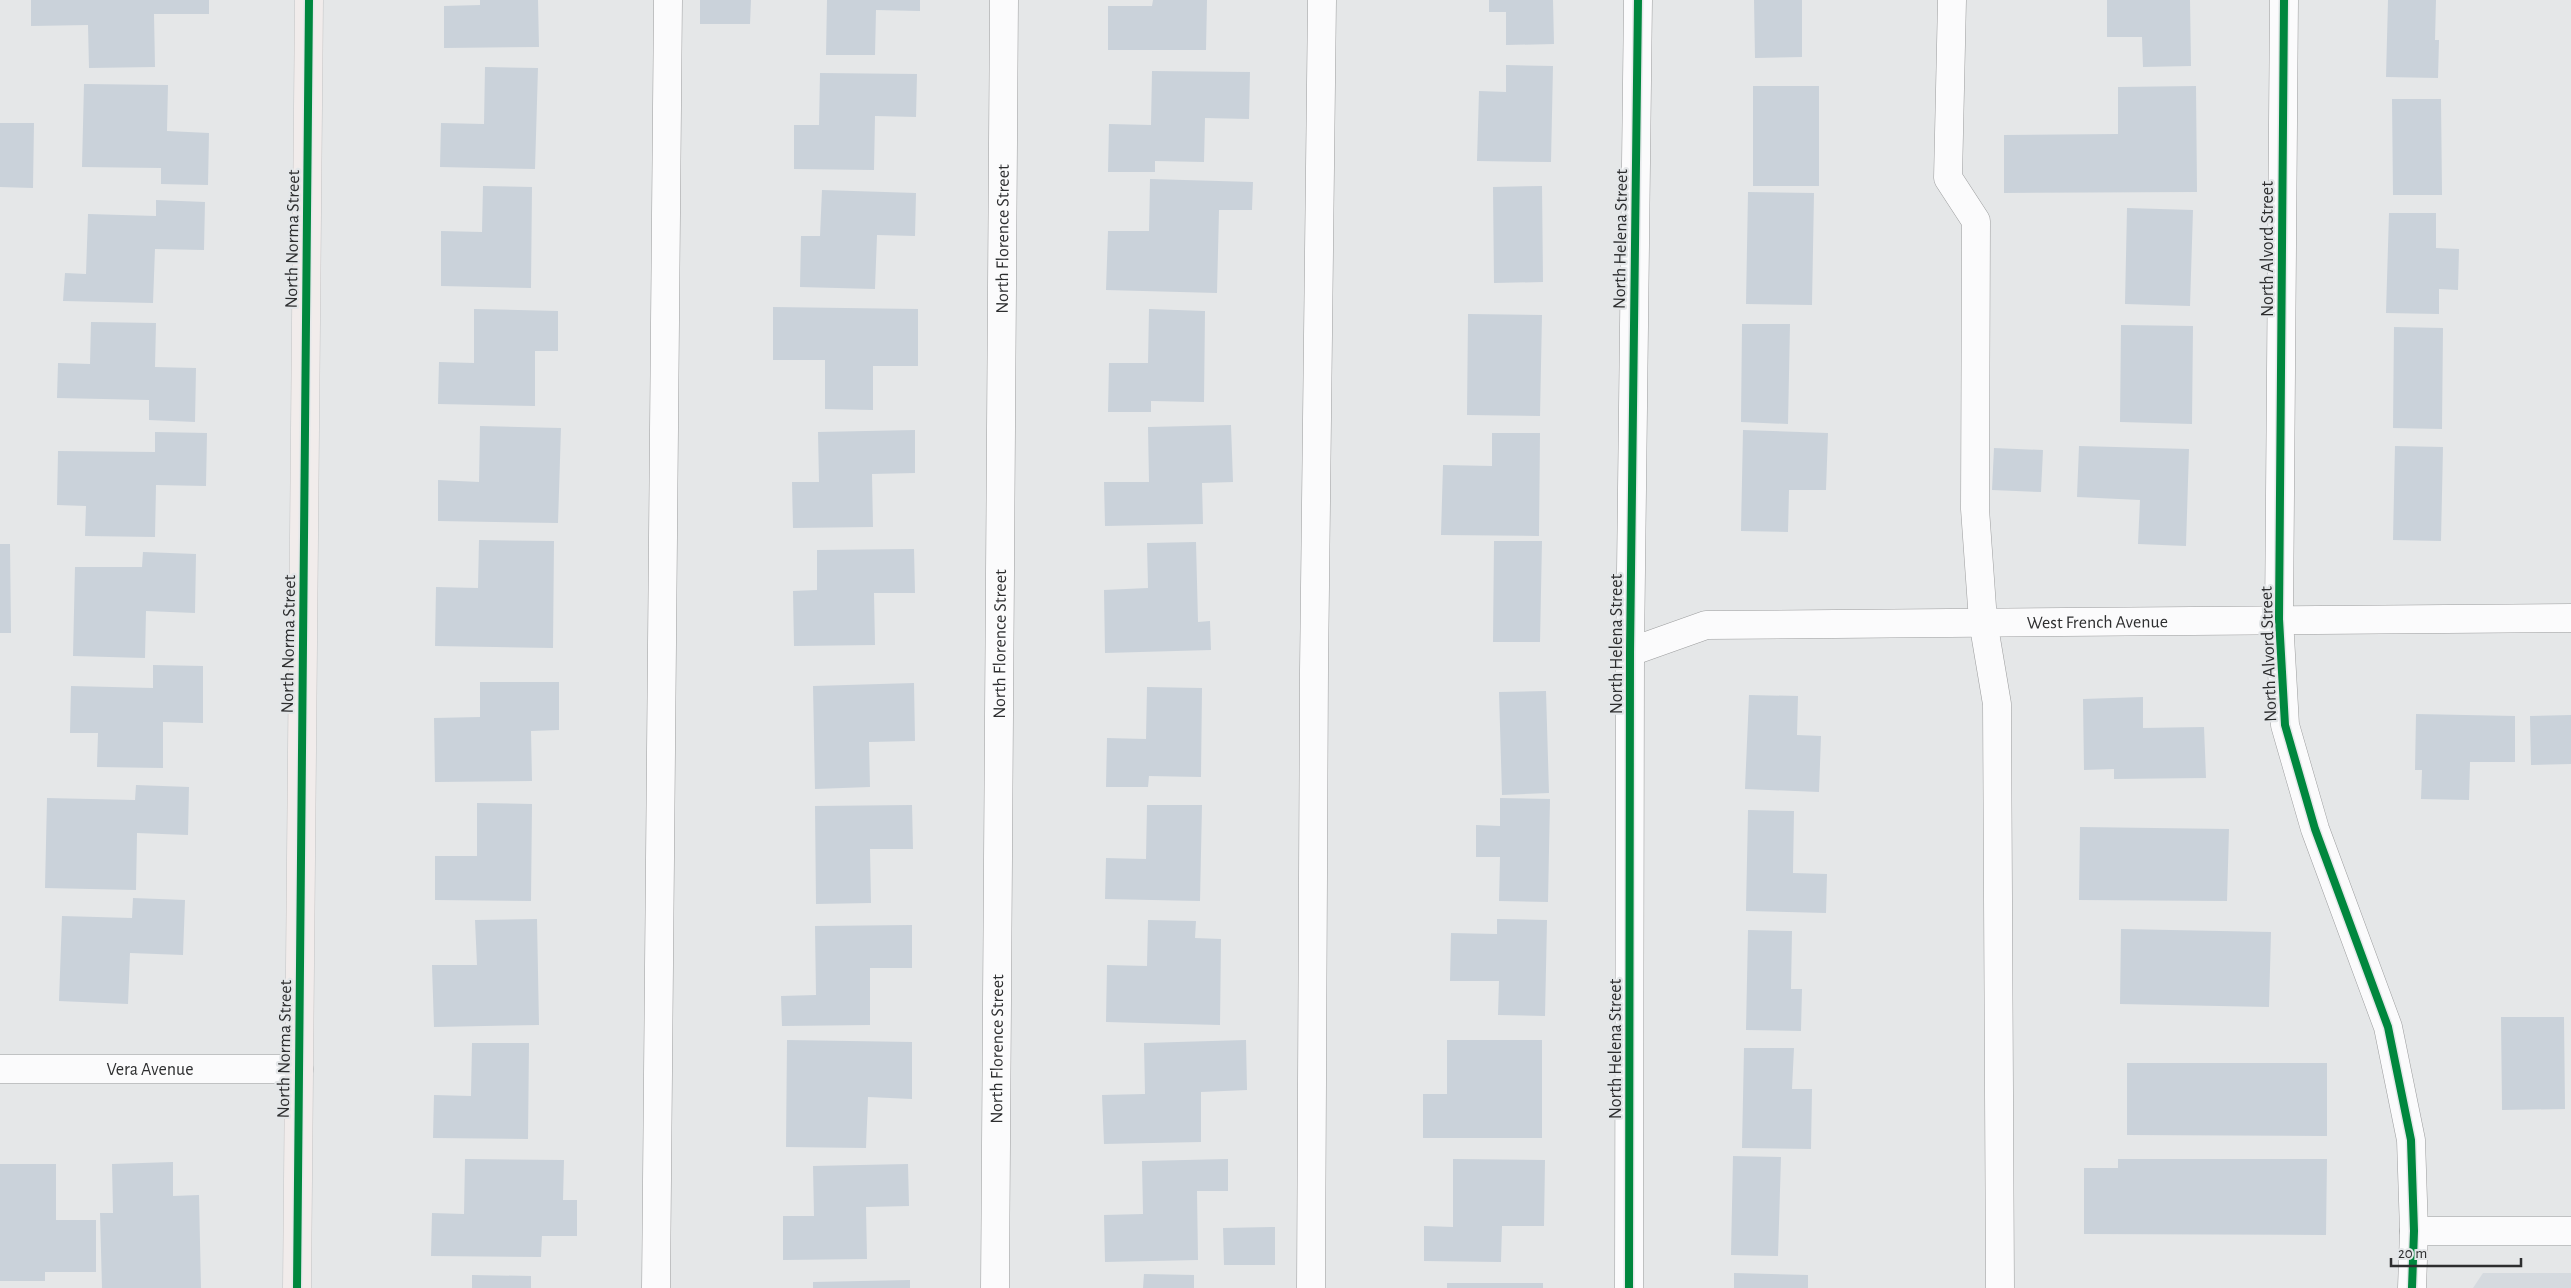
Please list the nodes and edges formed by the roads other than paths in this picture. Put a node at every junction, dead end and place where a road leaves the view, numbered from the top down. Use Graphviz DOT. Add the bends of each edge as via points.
graph roads {
  1 [pos="309,0"];
  2 [pos="668,0"];
  3 [pos="1004,0"];
  4 [pos="1322,0"];
  5 [pos="1638,0"];
  6 [pos="1952,0"];
  7 [pos="2284,0"];
  8 [pos="2571,618"];
  9 [pos="2279,619"];
  10 [pos="1983,622"];
  11 [pos="1630,652"];
  12 [pos="0,1069"];
  13 [pos="299,1069"];
  14 [pos="2571,1231"];
  15 [pos="2414,1232"];
  16 [pos="297,1288"];
  17 [pos="656,1288"];
  18 [pos="995,1288"];
  19 [pos="1311,1288"];
  20 [pos="1629,1288"];
  21 [pos="2000,1288"];
  22 [pos="2412,1288"];
  1 -- 13 [label="main road, North Norma Street"];
  2 -- 17 [label="street"];
  3 -- 18 [label="street, North Florence Street"];
  4 -- 19 [label="street"];
  5 -- 11 [label="street, North Helena Street"];
  6 -- 10 [label="street" via="1948,178 1976,221 1976,509"];
  7 -- 9 [label="street, North Alvord Street"];
  8 -- 9 [label="street, West French Avenue"];
  9 -- 10 [label="street, West French Avenue"];
  9 -- 15 [label="street, North Alvord Street" via="2284,725 2314,829 2388,1027 2411,1140"];
  10 -- 11 [label="street, West French Avenue" via="1706,625"];
  10 -- 21 [label="street" via="1997,704"];
  11 -- 20 [label="street, North Helena Street"];
  12 -- 13 [label="street, Vera Avenue"];
  13 -- 16 [label="main road, North Norma Street"];
  14 -- 15 [label="street"];
  15 -- 22 [label="street, North Alvord Street"];
}
